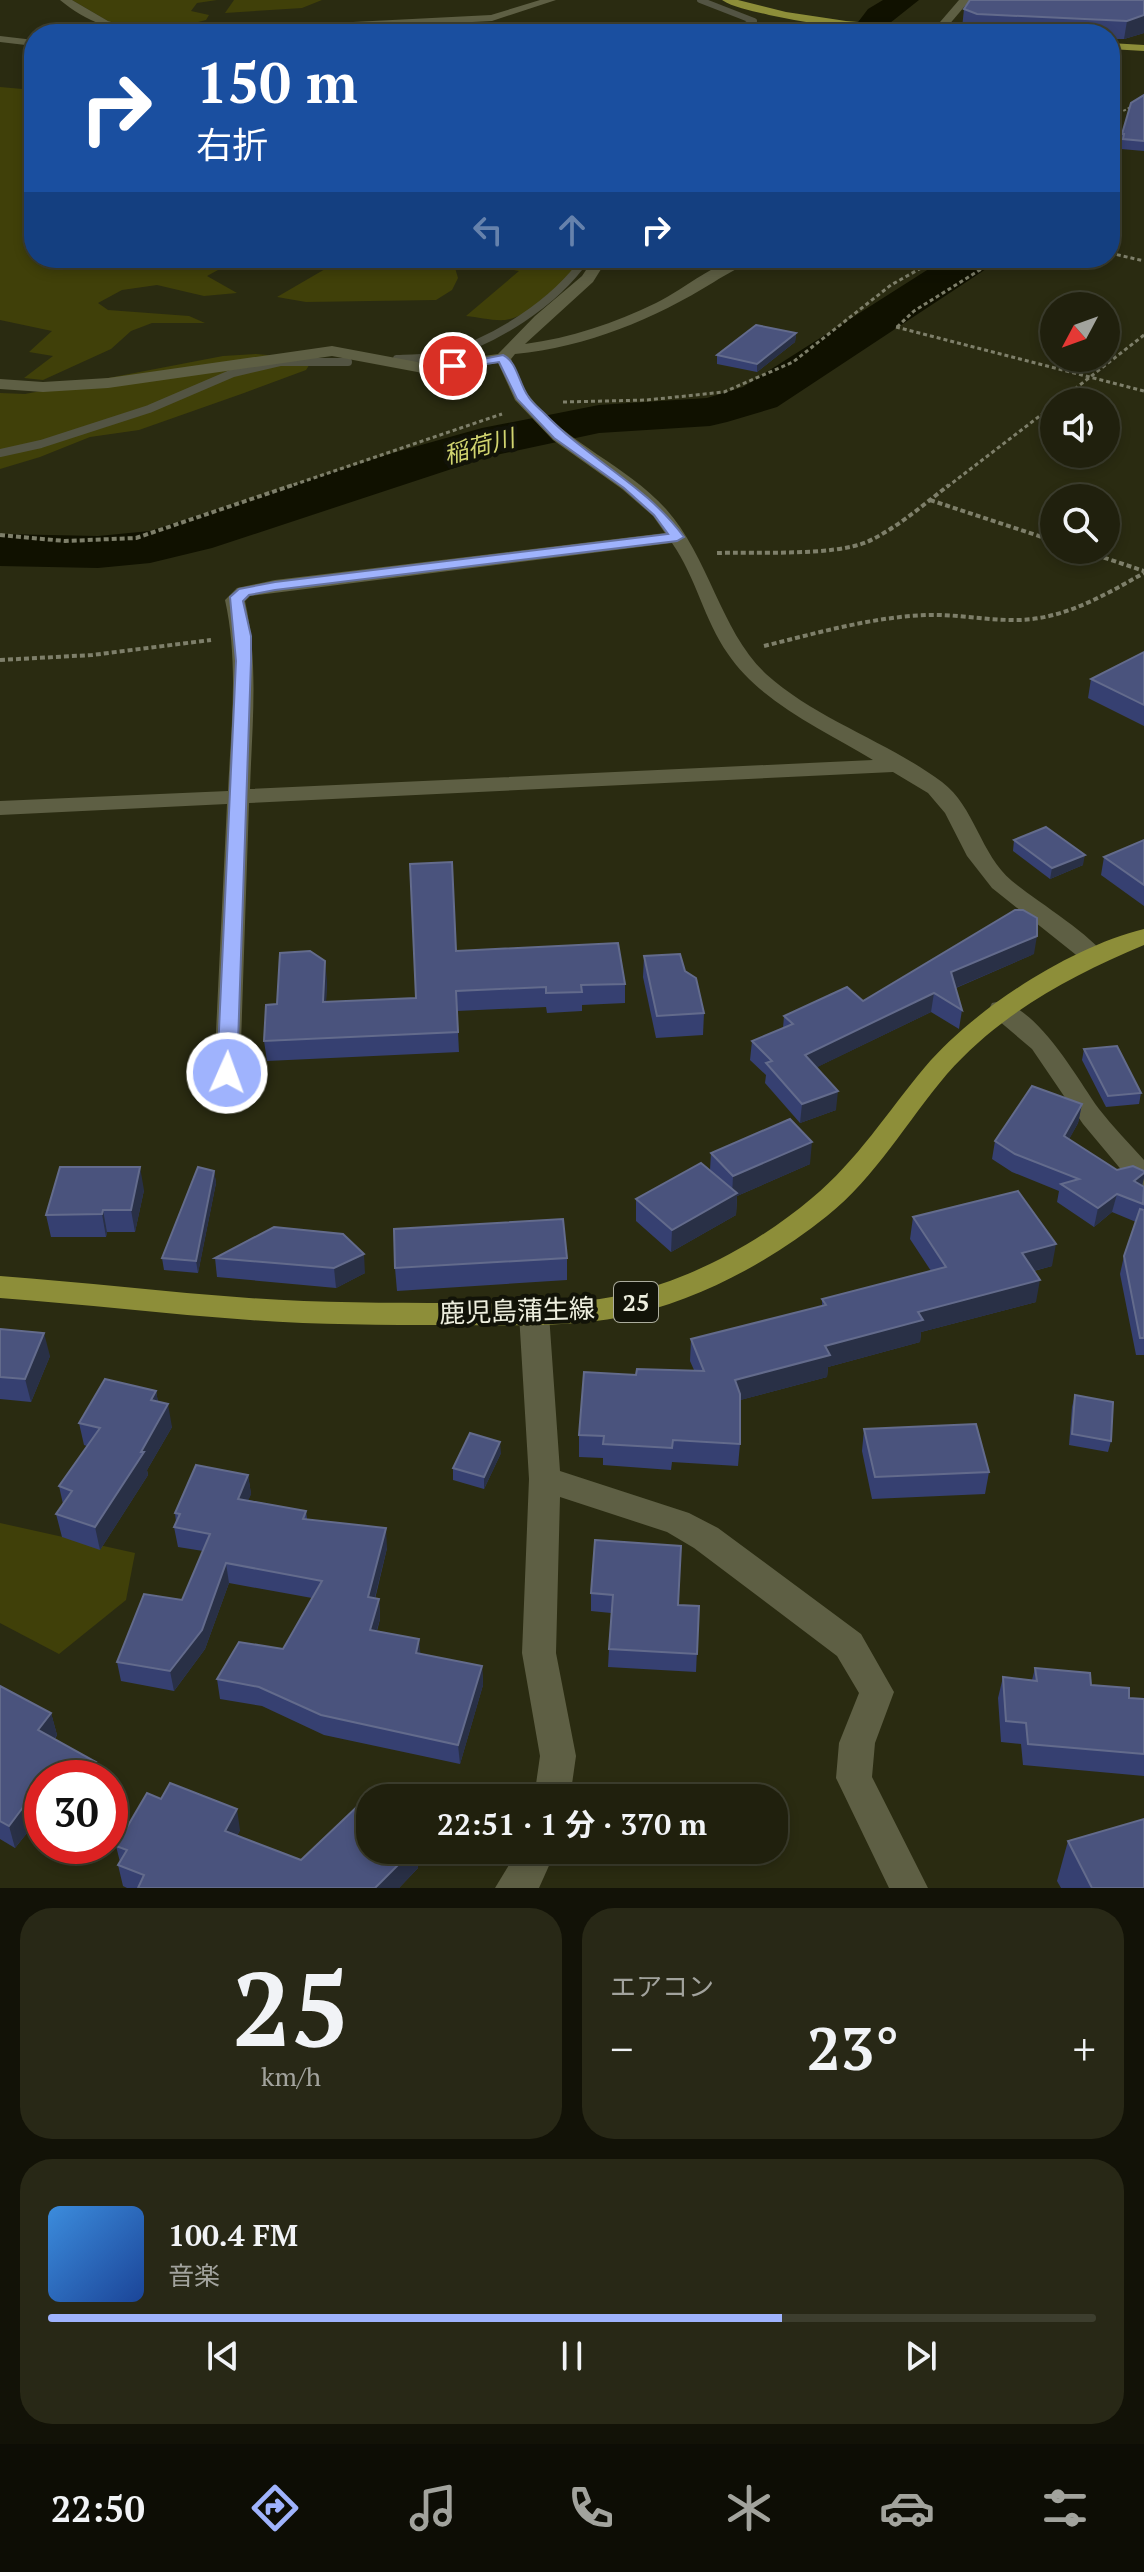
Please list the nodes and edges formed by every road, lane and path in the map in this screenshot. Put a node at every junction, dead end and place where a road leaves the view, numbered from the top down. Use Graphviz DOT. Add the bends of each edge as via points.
graph roads {
  1 [pos="65,0"];
  2 [pos="551,0"];
  3 [pos="727,0"];
  4 [pos="965,0"];
  5 [pos="821,22"];
  6 [pos="108,24"];
  7 [pos="373,24"];
  8 [pos="812,24"];
  9 [pos="847,24"];
  10 [pos="944,24"];
  11 [pos="0,39"];
  12 [pos="24,42"];
  13 [pos="1120,47"];
  14 [pos="1144,48"];
  15 [pos="1144,100"];
  16 [pos="1120,113"];
  17 [pos="1120,255"];
  18 [pos="1144,261"];
  19 [pos="595,268"];
  20 [pos="727,268"];
  21 [pos="921,268"];
  22 [pos="983,268"];
  23 [pos="1144,335"];
  24 [pos="507,354"];
  25 [pos="1089,378"];
  26 [pos="0,384"];
  27 [pos="1076,388"];
  28 [pos="1144,391"];
  29 [pos="530,405"];
  30 [pos="1040,415"];
  31 [pos="929,499"];
  32 [pos="0,535"];
  33 [pos="1040,536"];
  34 [pos="683,546"];
  35 [pos="1120,564"];
  36 [pos="1144,572"];
  37 [pos="243,636"];
  38 [pos="736,652"];
  39 [pos="0,660"];
  40 [pos="897,765"];
  41 [pos="236,798"];
  42 [pos="0,808"];
  43 [pos="1144,936"];
  44 [pos="1094,957"];
  45 [pos="1001,1009"];
  46 [pos="227,1073"];
  47 [pos="1144,1178"];
  48 [pos="0,1287"];
  49 [pos="534,1314"];
  50 [pos="545,1479"];
  51 [pos="554,1784"];
  52 [pos="531,1864"];
  53 [pos="514,1888"];
  54 [pos="909,1888"];
  1 -- 6 [label="street"];
  2 -- 7 [label="street" via="492,18"];
  3 -- 5 [label="main road"];
  4 -- 10 [label="street"];
  5 -- 8 [label="street"];
  5 -- 9 [label="main road"];
  11 -- 12 [label="street"];
  13 -- 14 [label="main road"];
  15 -- 16 [label="path"];
  17 -- 18 [label="path"];
  19 -- 24 [label="street"];
  20 -- 24 [label="street" via="641,315"];
  21 -- 29 [label="path" via="891,285 793,362 724,392"];
  22 -- 25 [label="path" via="896,327"];
  23 -- 25 [label="path"];
  24 -- 26 [label="street" via="428,369 332,351 108,383"];
  24 -- 29 [label="street" via="515,386"];
  25 -- 27 [label="path"];
  25 -- 28 [label="path"];
  29 -- 32 [label="path" via="136,538 65,541"];
  29 -- 34 [label="street" via="559,436 659,512"];
  30 -- 31 [label="path"];
  31 -- 33 [label="path"];
  31 -- 34 [label="path" via="864,543 828,549"];
  34 -- 37 [label="street" via="244,592 235,600"];
  34 -- 38 [label="street"];
  35 -- 36 [label="path"];
  36 -- 38 [label="path" via="1086,605 1051,616 915,617"];
  37 -- 39 [label="path" via="92,655"];
  37 -- 41 [label="street"];
  38 -- 40 [label="street" via="788,700"];
  40 -- 41 [label="street"];
  40 -- 44 [label="street" via="936,788 1000,883"];
  41 -- 42 [label="street"];
  41 -- 46 [label="street"];
  43 -- 44 [label="main road, 鹿児島蒲生線 / 25"];
  44 -- 45 [label="main road, 鹿児島蒲生線 / 25"];
  45 -- 47 [label="street" via="1041,1043 1092,1118"];
  45 -- 49 [label="main road, 鹿児島蒲生線 / 25" via="953,1052 821,1206 766,1244 712,1276 643,1301"];
  48 -- 49 [label="main road, 鹿児島蒲生線 / 25" via="249,1309"];
  49 -- 50 [label="street"];
  50 -- 51 [label="street" via="539,1653 558,1756"];
  50 -- 54 [label="street" via="678,1522 849,1645 877,1692 857,1743 854,1778"];
  52 -- 53 [label="street"];
}
